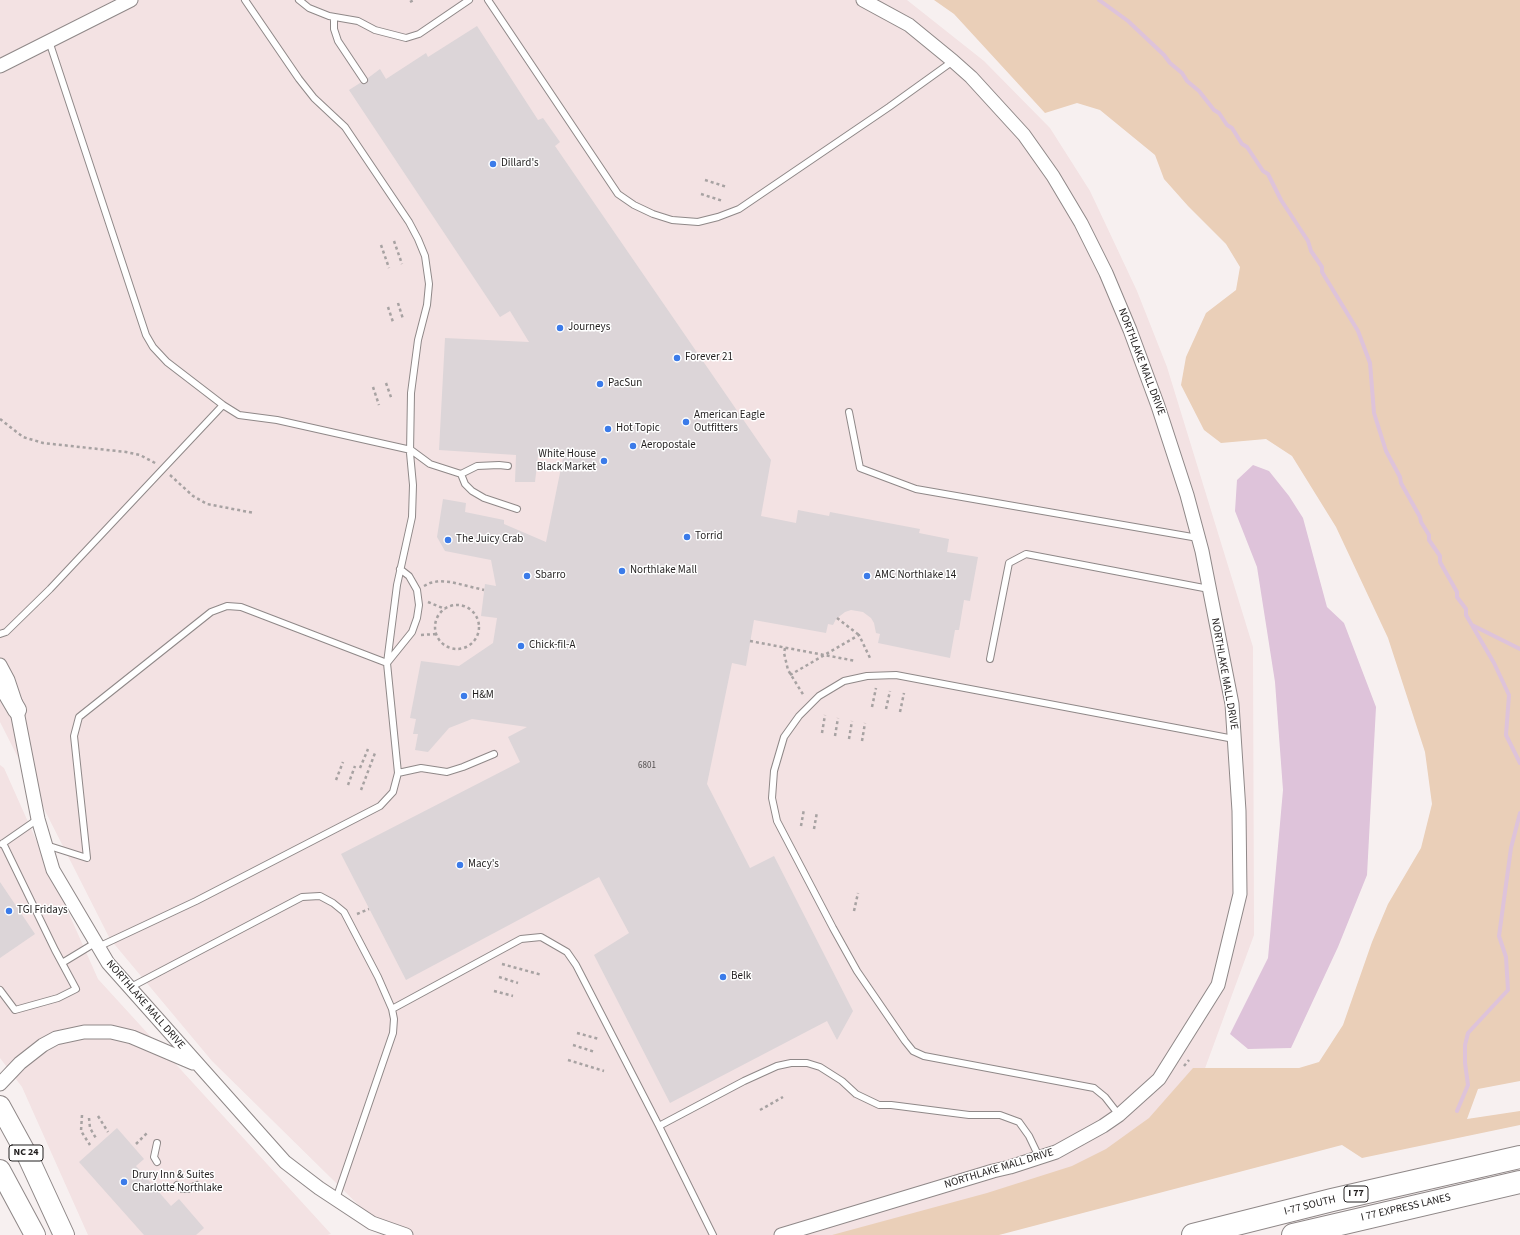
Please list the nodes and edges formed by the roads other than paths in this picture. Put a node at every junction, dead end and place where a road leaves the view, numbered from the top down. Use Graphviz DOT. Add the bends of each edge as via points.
graph roads {
  1 [pos="131,0"];
  2 [pos="245,0"];
  3 [pos="299,0"];
  4 [pos="469,0"];
  5 [pos="488,0"];
  6 [pos="863,0"];
  7 [pos="334,17"];
  8 [pos="48,41"];
  9 [pos="953,62"];
  10 [pos="0,66"];
  11 [pos="364,80"];
  12 [pos="223,405"];
  13 [pos="849,412"];
  14 [pos="410,450"];
  15 [pos="508,466"];
  16 [pos="462,474"];
  17 [pos="517,509"];
  18 [pos="1198,538"];
  19 [pos="400,568"];
  20 [pos="1209,588"];
  21 [pos="0,634"];
  22 [pos="990,659"];
  23 [pos="387,663"];
  24 [pos="0,665"];
  25 [pos="0,681"];
  26 [pos="17,710"];
  27 [pos="1235,739"];
  28 [pos="494,754"];
  29 [pos="398,773"];
  30 [pos="38,819"];
  31 [pos="2,844"];
  32 [pos="45,844"];
  33 [pos="97,945"];
  34 [pos="62,963"];
  35 [pos="129,988"];
  36 [pos="0,990"];
  37 [pos="392,1009"];
  38 [pos="198,1065"];
  39 [pos="0,1084"];
  40 [pos="0,1106"];
  41 [pos="1119,1115"];
  42 [pos="659,1126"];
  43 [pos="157,1143"];
  44 [pos="1039,1157"];
  45 [pos="1520,1157"];
  46 [pos="157,1162"];
  47 [pos="0,1170"];
  48 [pos="1520,1182"];
  49 [pos="177,1185"];
  50 [pos="197,1185"];
  51 [pos="336,1199"];
  52 [pos="35,1235"];
  53 [pos="64,1235"];
  54 [pos="406,1235"];
  55 [pos="713,1235"];
  56 [pos="781,1235"];
  57 [pos="1193,1235"];
  58 [pos="1293,1235"];
  1 -- 8 [label="street"];
  2 -- 14 [label="lane" via="314,98 345,126 409,222 425,256 429,284 412,381"];
  3 -- 7 [label="lane" via="309,8"];
  4 -- 7 [label="lane" via="419,34 406,38 375,30 358,21"];
  5 -- 9 [label="lane" via="618,194 634,205 672,220 698,222 739,209"];
  6 -- 9 [label="street, NORTHLAKE MALL DRIVE" via="909,25"];
  7 -- 11 [label="lane" via="338,41"];
  8 -- 10 [label="street"];
  8 -- 12 [label="lane" via="146,335 167,362"];
  9 -- 18 [label="street, NORTHLAKE MALL DRIVE" via="1024,135 1054,176 1084,229 1106,273 1153,392"];
  12 -- 14 [label="lane" via="239,415 277,420"];
  12 -- 21 [label="lane" via="50,589 6,632"];
  13 -- 18 [label="lane" via="860,468 916,489"];
  14 -- 16 [label="lane" via="430,464"];
  14 -- 19 [label="lane" via="414,485 412,517"];
  15 -- 16 [label="lane" via="477,466"];
  16 -- 17 [label="lane" via="465,484 472,491 484,498"];
  18 -- 20 [label="street, NORTHLAKE MALL DRIVE"];
  19 -- 23 [label="lane"];
  19 -- 23 [label="lane" via="409,576 416,590 419,605 412,632"];
  20 -- 22 [label="lane" via="1026,554 1009,563"];
  20 -- 27 [label="street, NORTHLAKE MALL DRIVE" via="1232,704"];
  23 -- 29 [label="lane"];
  23 -- 32 [label="lane" via="241,607 227,606 211,612 79,717 74,736 87,858"];
  24 -- 26 [label="street, NORTHLAKE MALL DRIVE"];
  25 -- 26 [label="street"];
  26 -- 30 [label="street, NORTHLAKE MALL DRIVE"];
  27 -- 41 [label="street, NORTHLAKE MALL DRIVE" via="1240,894 1218,985 1159,1079"];
  27 -- 41 [label="lane" via="896,675 866,676 844,681 819,696 798,716 784,737 773,778 772,798 777,821 857,971 905,1041 914,1051 924,1056 1094,1088"];
  28 -- 29 [label="lane" via="447,772 421,768"];
  29 -- 33 [label="lane" via="393,792 380,806 196,901"];
  30 -- 31 [label="lane"];
  30 -- 32 [label="street, NORTHLAKE MALL DRIVE"];
  31 -- 34 [label="lane"];
  32 -- 33 [label="street, NORTHLAKE MALL DRIVE" via="54,870"];
  33 -- 34 [label="lane"];
  33 -- 35 [label="street, NORTHLAKE MALL DRIVE"];
  34 -- 36 [label="lane" via="76,989 58,998 15,1010"];
  35 -- 37 [label="lane" via="302,897 320,896 344,912 359,937"];
  35 -- 38 [label="street, NORTHLAKE MALL DRIVE"];
  37 -- 42 [label="lane" via="521,940 541,937 567,952 573,961"];
  37 -- 51 [label="lane" via="393,1033"];
  38 -- 39 [label="street" via="132,1037 111,1032 84,1032 56,1038 43,1044"];
  38 -- 51 [label="street, NORTHLAKE MALL DRIVE" via="285,1162"];
  40 -- 53 [label="main road, NC 24" via="28,1157"];
  41 -- 44 [label="street, NORTHLAKE MALL DRIVE" via="1056,1152"];
  42 -- 44 [label="lane" via="777,1066 807,1063 820,1067 856,1094 879,1105 1000,1115 1019,1122"];
  42 -- 55 [label="lane"];
  43 -- 46 [label="lane" via="154,1157"];
  44 -- 56 [label="street, NORTHLAKE MALL DRIVE"];
  45 -- 57 [label="highway, I-77 SOUTH / I 77"];
  47 -- 52 [label="main road, NC 24"];
  48 -- 58 [label="highway, I 77 EXPRESS LANES / I 77"];
  49 -- 50 [label="lane" via="182,1189"];
  51 -- 54 [label="street, NORTHLAKE MALL DRIVE" via="372,1223"];
}
